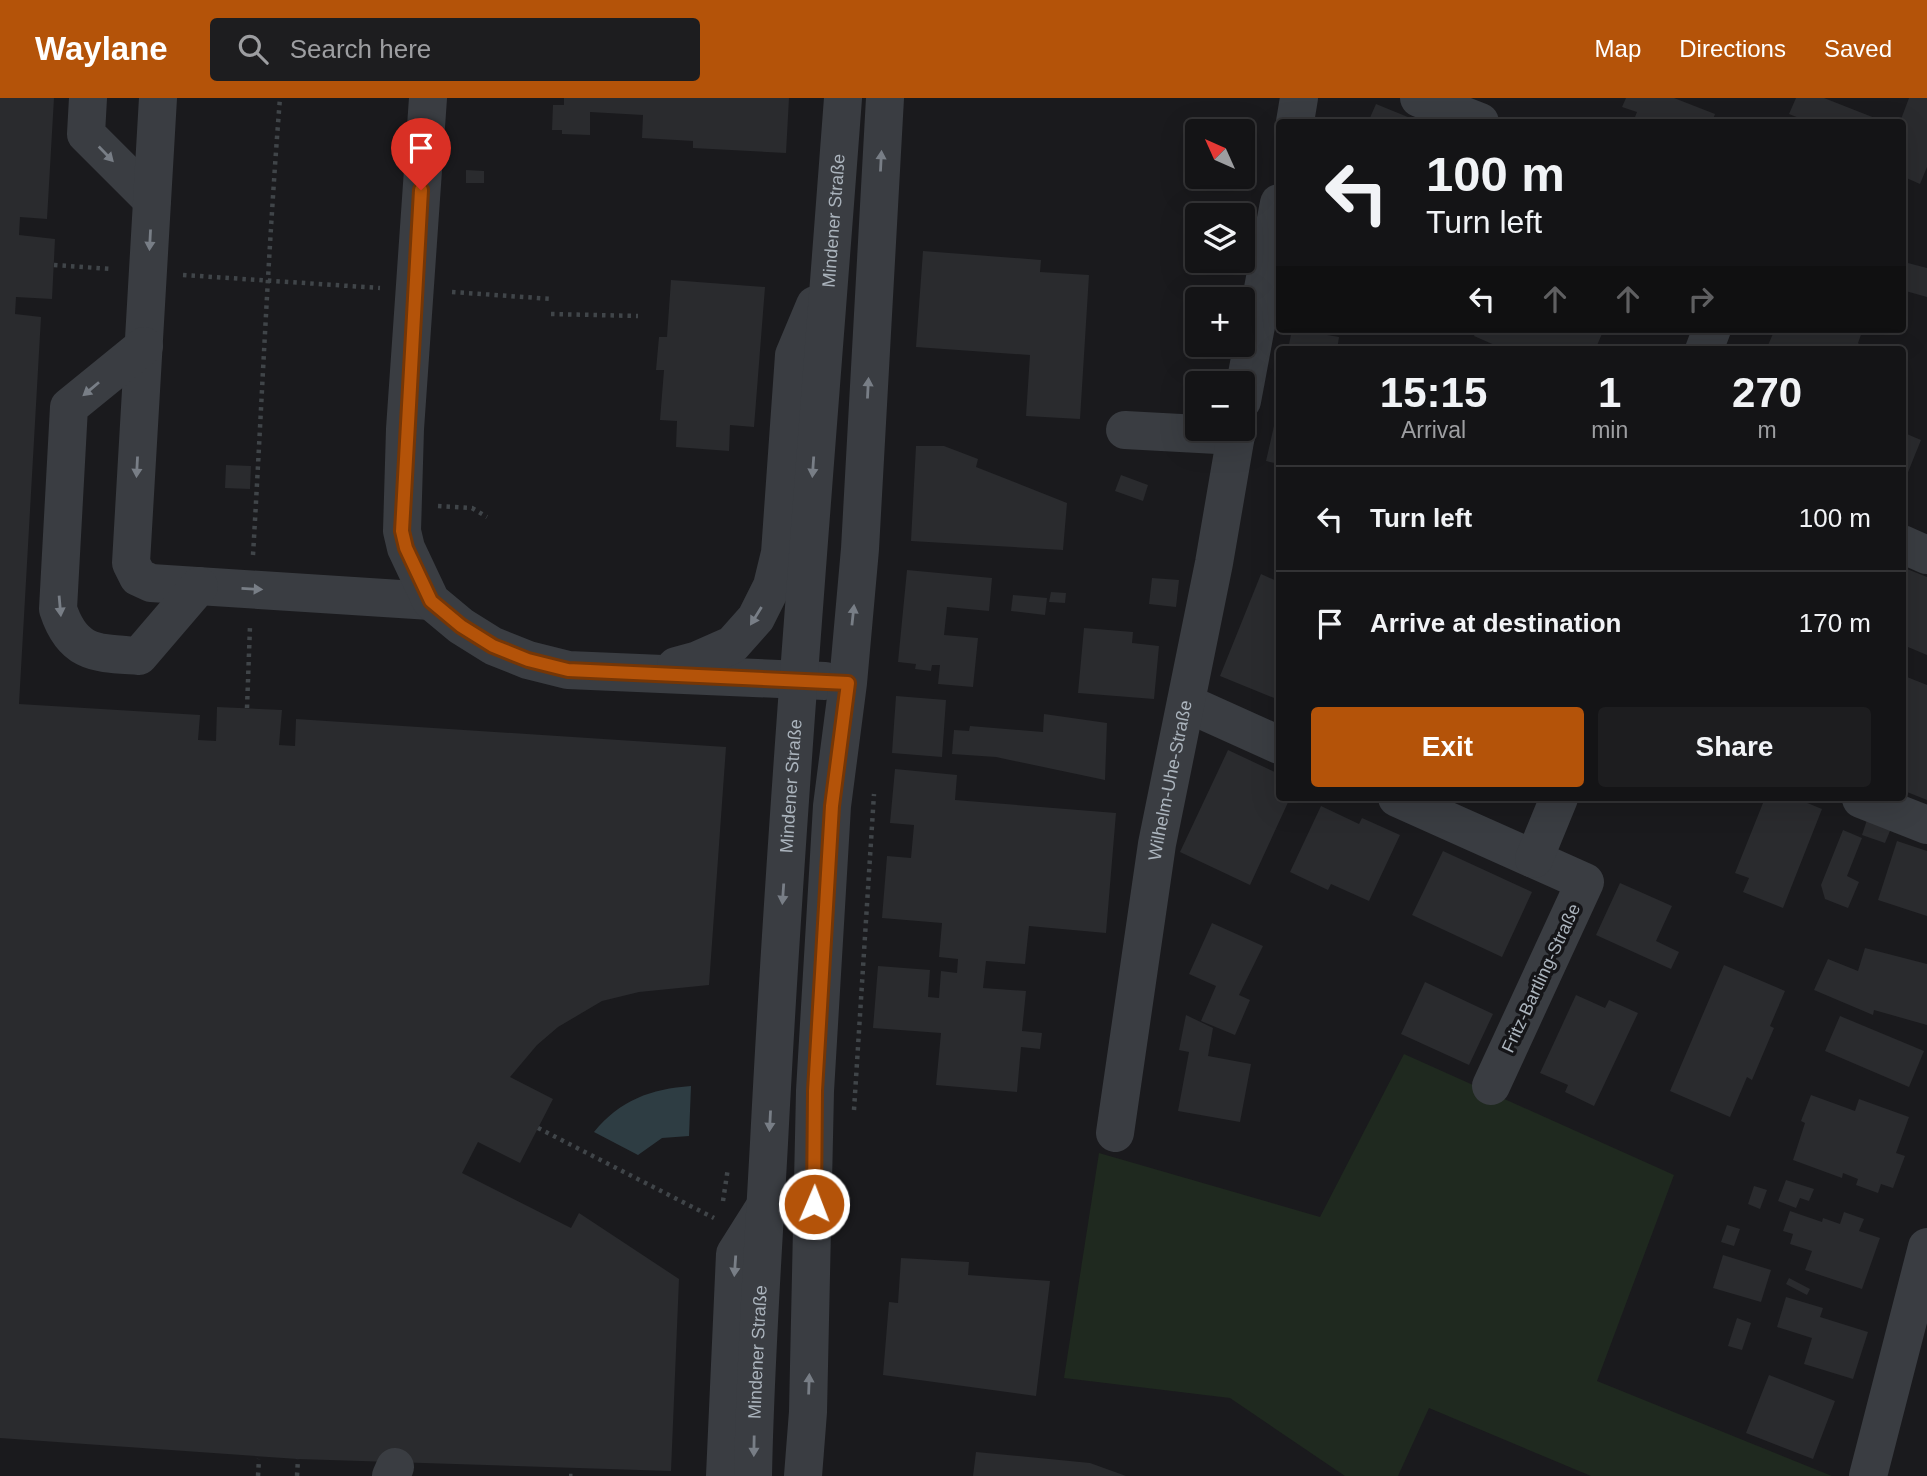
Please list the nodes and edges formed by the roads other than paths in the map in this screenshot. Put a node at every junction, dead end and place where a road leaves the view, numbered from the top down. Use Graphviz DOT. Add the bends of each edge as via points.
graph roads {
  1 [pos="88,98"];
  2 [pos="158,98"];
  3 [pos="428,98"];
  4 [pos="843,98"];
  5 [pos="885,98"];
  6 [pos="1299,98"];
  7 [pos="1419,98"];
  8 [pos="1296,119"];
  9 [pos="1472,119"];
  10 [pos="152,200"];
  11 [pos="1276,218"];
  12 [pos="827,277"];
  13 [pos="144,345"];
  14 [pos="1248,371"];
  15 [pos="1185,426"];
  16 [pos="1125,430"];
  17 [pos="1235,441"];
  18 [pos="402,531"];
  19 [pos="1906,546"];
  20 [pos="1927,555"];
  21 [pos="199,586"];
  22 [pos="345,596"];
  23 [pos="431,601"];
  24 [pos="647,673"];
  25 [pos="798,679"];
  26 [pos="848,683"];
  27 [pos="1186,704"];
  28 [pos="1276,744"];
  29 [pos="1404,801"];
  30 [pos="1558,801"];
  31 [pos="1866,801"];
  32 [pos="1927,825"];
  33 [pos="1534,859"];
  34 [pos="1491,1086"];
  35 [pos="1115,1133"];
  36 [pos="765,1206"];
  37 [pos="1927,1247"];
  38 [pos="725,1476"];
  39 [pos="754,1476"];
  40 [pos="803,1476"];
  41 [pos="1868,1476"];
  1 -- 10 [label="street, one-way" via="86,134"];
  2 -- 10 [label="street"];
  3 -- 18 [label="street"];
  4 -- 12 [label="street, Mindener Straße"];
  26 -- 5 [label="street, one-way"];
  6 -- 8 [label="street"];
  7 -- 9 [label="street"];
  10 -- 13 [label="street, one-way"];
  11 -- 14 [label="street, Wilhelm-Uhe-Straße"];
  12 -- 24 [label="street, one-way" via="794,355 780,553 772,586 756,618 732,645 698,660"];
  12 -- 25 [label="street, Mindener Straße, one-way"];
  13 -- 21 [label="street, one-way" via="131,563 138,577 151,583"];
  13 -- 21 [label="street, one-way" via="69,407 58,609 64,628 80,646 99,653 139,656"];
  15 -- 16 [label="street"];
  17 -- 27 [label="street, Wilhelm-Uhe-Straße"];
  18 -- 22 [label="street" via="370,586"];
  18 -- 23 [label="street"];
  19 -- 20 [label="street"];
  21 -- 22 [label="street, one-way"];
  22 -- 23 [label="street"];
  23 -- 24 [label="street" via="493,646 528,660 568,670"];
  24 -- 25 [label="street"];
  25 -- 26 [label="street"];
  25 -- 36 [label="street, Mindener Straße, one-way"];
  40 -- 26 [label="street, one-way" via="809,1398 815,1091 832,806"];
  27 -- 28 [label="street"];
  27 -- 35 [label="street, Wilhelm-Uhe-Straße" via="1157,844"];
  29 -- 33 [label="street, Fritz-Bartling-Straße"];
  30 -- 33 [label="street"];
  31 -- 32 [label="street"];
  33 -- 34 [label="street, Fritz-Bartling-Straße" via="1585,882"];
  36 -- 38 [label="street, one-way" via="735,1254"];
  36 -- 39 [label="street, Mindener Straße, one-way"];
  37 -- 41 [label="street"];
}
